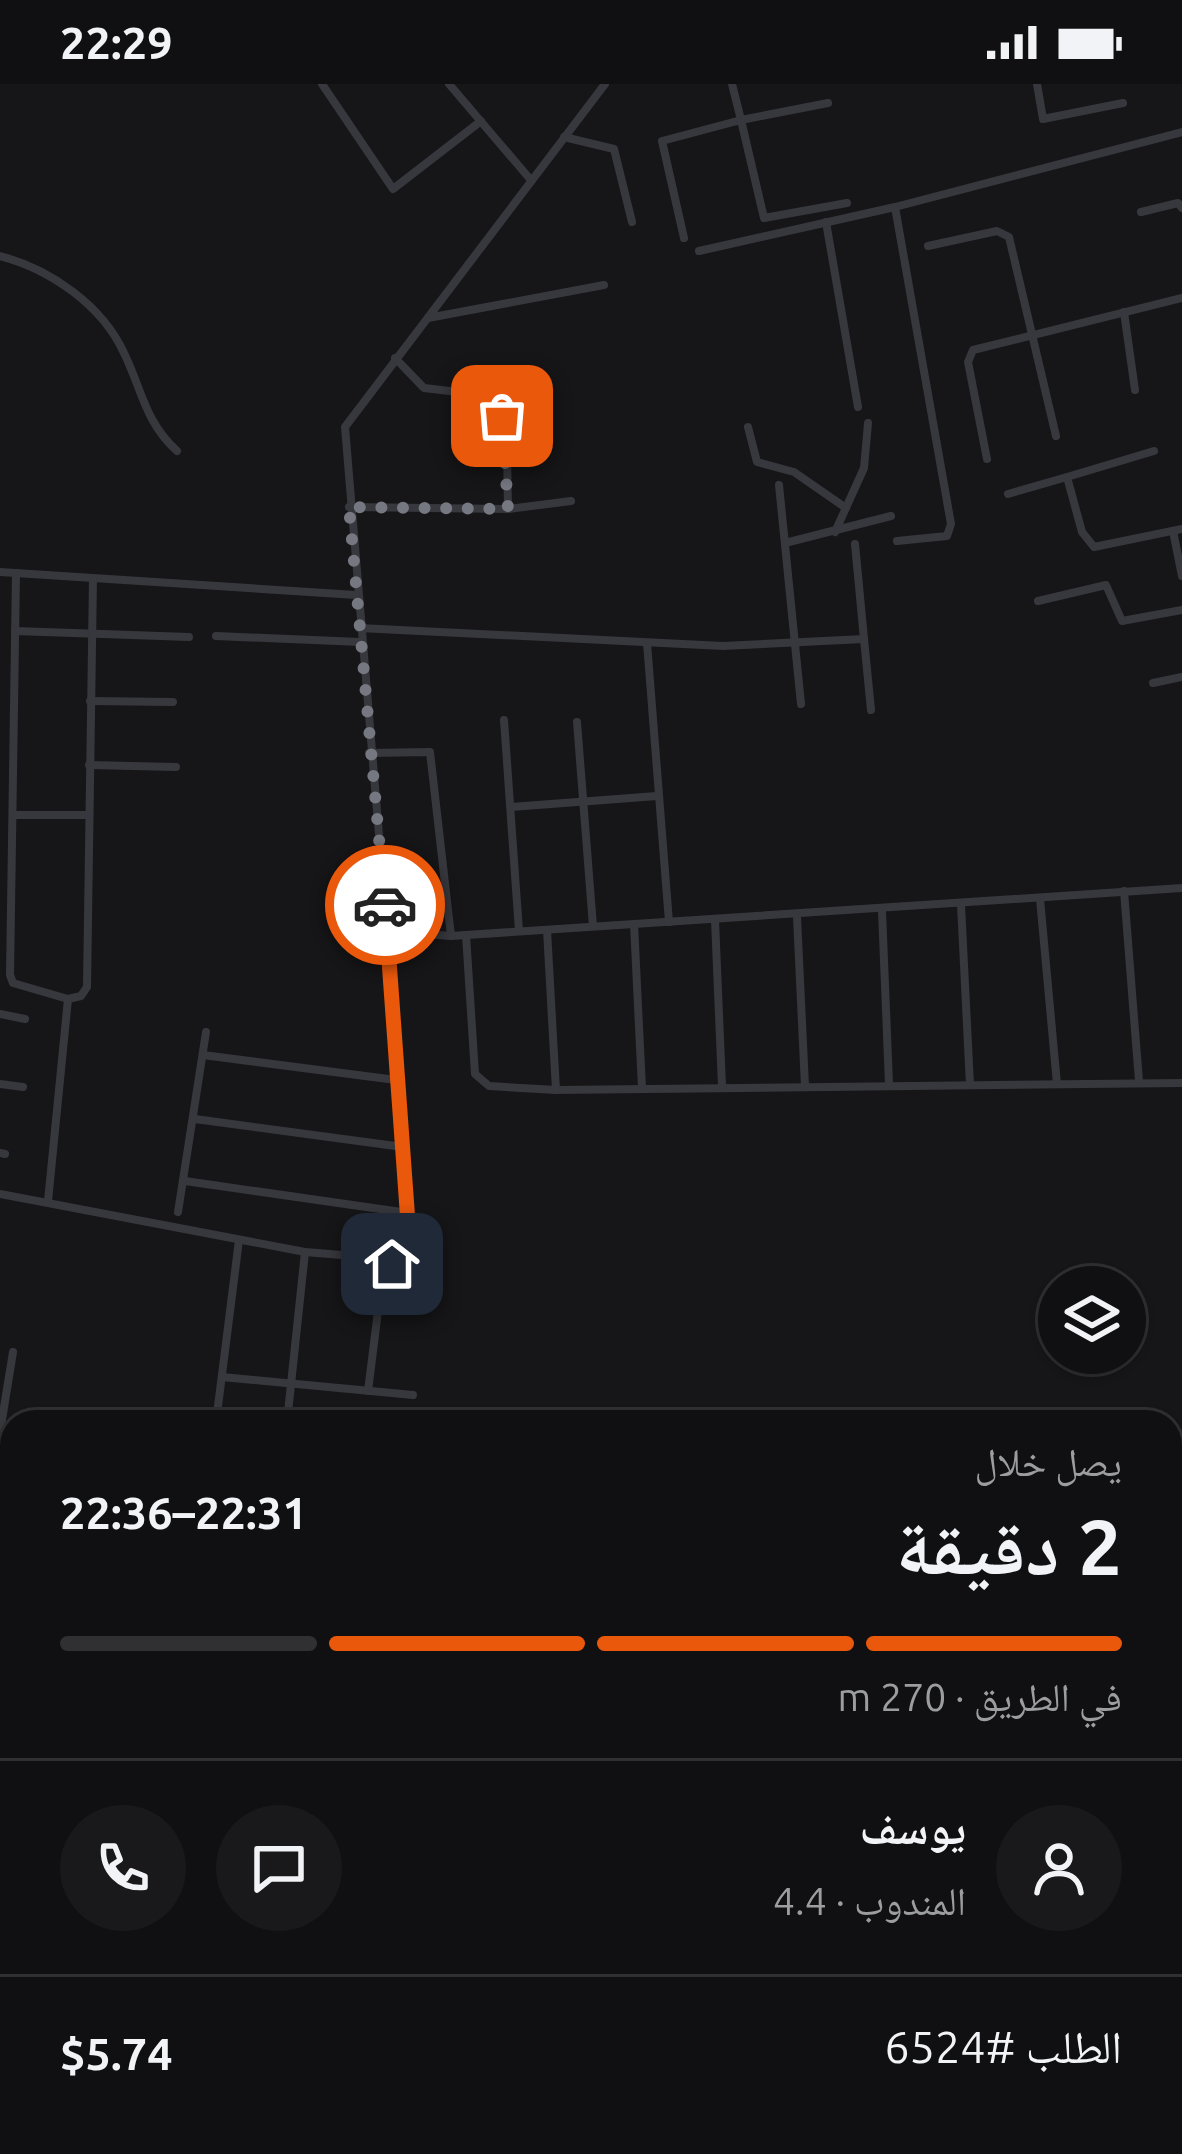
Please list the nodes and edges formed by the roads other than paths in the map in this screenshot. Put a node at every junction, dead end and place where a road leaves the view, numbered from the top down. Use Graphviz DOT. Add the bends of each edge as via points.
graph roads {
  1 [pos="322,84"];
  2 [pos="449,84"];
  3 [pos="605,84"];
  4 [pos="733,84"];
  5 [pos="1037,84"];
  6 [pos="827,103"];
  7 [pos="1123,103"];
  8 [pos="741,119"];
  9 [pos="481,121"];
  10 [pos="1182,132"];
  11 [pos="562,137"];
  12 [pos="530,179"];
  13 [pos="847,202"];
  14 [pos="895,207"];
  15 [pos="1182,208"];
  16 [pos="1141,212"];
  17 [pos="632,222"];
  18 [pos="826,222"];
  19 [pos="684,238"];
  20 [pos="928,246"];
  21 [pos="699,251"];
  22 [pos="0,256"];
  23 [pos="604,285"];
  24 [pos="1182,298"];
  25 [pos="1124,312"];
  26 [pos="427,319"];
  27 [pos="1035,337"];
  28 [pos="395,358"];
  29 [pos="1135,390"];
  30 [pos="858,407"];
  31 [pos="868,422"];
  32 [pos="748,427"];
  33 [pos="1056,436"];
  34 [pos="1154,451"];
  35 [pos="177,452"];
  36 [pos="987,459"];
  37 [pos="1067,477"];
  38 [pos="779,485"];
  39 [pos="1008,494"];
  40 [pos="571,501"];
  41 [pos="349,507"];
  42 [pos="846,508"];
  43 [pos="508,509"];
  44 [pos="891,516"];
  45 [pos="1178,530"];
  46 [pos="835,532"];
  47 [pos="897,541"];
  48 [pos="785,543"];
  49 [pos="855,544"];
  50 [pos="0,572"];
  51 [pos="16,573"];
  52 [pos="1182,576"];
  53 [pos="93,578"];
  54 [pos="356,595"];
  55 [pos="1038,602"];
  56 [pos="1182,610"];
  57 [pos="359,628"];
  58 [pos="15,631"];
  59 [pos="92,634"];
  60 [pos="216,636"];
  61 [pos="189,638"];
  62 [pos="864,639"];
  63 [pos="360,642"];
  64 [pos="794,642"];
  65 [pos="647,643"];
  66 [pos="1182,677"];
  67 [pos="1153,683"];
  68 [pos="90,700"];
  69 [pos="173,702"];
  70 [pos="801,704"];
  71 [pos="871,710"];
  72 [pos="504,720"];
  73 [pos="577,722"];
  74 [pos="369,753"];
  75 [pos="89,765"];
  76 [pos="176,767"];
  77 [pos="657,796"];
  78 [pos="584,802"];
  79 [pos="511,808"];
  80 [pos="13,814"];
  81 [pos="88,815"];
  82 [pos="1182,888"];
  83 [pos="1124,891"];
  84 [pos="1040,899"];
  85 [pos="961,904"];
  86 [pos="882,911"];
  87 [pos="797,917"];
  88 [pos="716,920"];
  89 [pos="669,922"];
  90 [pos="634,924"];
  91 [pos="593,926"];
  92 [pos="547,929"];
  93 [pos="519,931"];
  94 [pos="387,932"];
  95 [pos="466,934"];
  96 [pos="451,936"];
  97 [pos="68,998"];
  98 [pos="0,1014"];
  99 [pos="25,1018"];
  100 [pos="206,1033"];
  101 [pos="203,1054"];
  102 [pos="396,1080"];
  103 [pos="1139,1082"];
  104 [pos="1182,1082"];
  105 [pos="0,1084"];
  106 [pos="889,1084"];
  107 [pos="1057,1084"];
  108 [pos="970,1085"];
  109 [pos="805,1086"];
  110 [pos="722,1087"];
  111 [pos="23,1088"];
  112 [pos="642,1088"];
  113 [pos="556,1090"];
  114 [pos="195,1119"];
  115 [pos="403,1147"];
  116 [pos="185,1181"];
  117 [pos="0,1194"];
  118 [pos="48,1201"];
  119 [pos="178,1212"];
  120 [pos="408,1214"];
  121 [pos="239,1240"];
  122 [pos="305,1252"];
  123 [pos="384,1263"];
  124 [pos="13,1352"];
  125 [pos="222,1377"];
  126 [pos="291,1382"];
  127 [pos="368,1391"];
  128 [pos="412,1395"];
  129 [pos="3,1410"];
  130 [pos="218,1410"];
  131 [pos="288,1410"];
  1 -- 9 [label="street" via="393,189"];
  2 -- 9 [label="street"];
  3 -- 11 [label="street"];
  4 -- 8 [label="street"];
  5 -- 7 [label="street" via="1043,119"];
  6 -- 8 [label="street"];
  8 -- 13 [label="street" via="764,218"];
  8 -- 19 [label="street" via="662,141"];
  9 -- 12 [label="street"];
  10 -- 14 [label="street"];
  11 -- 12 [label="street"];
  11 -- 17 [label="street" via="614,149"];
  12 -- 26 [label="street"];
  14 -- 18 [label="street"];
  14 -- 47 [label="street" via="951,524 947,536"];
  15 -- 16 [label="street" via="1178,202"];
  18 -- 21 [label="street"];
  18 -- 30 [label="street"];
  20 -- 27 [label="street" via="998,231 1009,237"];
  22 -- 35 [label="street" via="48,276 90,307 124,353 146,414"];
  23 -- 26 [label="street"];
  24 -- 25 [label="street"];
  25 -- 27 [label="street"];
  25 -- 29 [label="street"];
  26 -- 28 [label="street"];
  27 -- 33 [label="street"];
  27 -- 36 [label="street" via="968,355"];
  28 -- 41 [label="street" via="347,420"];
  28 -- 43 [label="street" via="424,388 498,407"];
  31 -- 42 [label="street" via="864,468"];
  32 -- 42 [label="street" via="757,462 794,472"];
  34 -- 37 [label="street"];
  37 -- 39 [label="street"];
  37 -- 45 [label="street" via="1094,547"];
  38 -- 48 [label="street"];
  40 -- 43 [label="street"];
  41 -- 43 [label="street"];
  41 -- 54 [label="street"];
  42 -- 46 [label="street"];
  44 -- 46 [label="street"];
  45 -- 52 [label="street"];
  46 -- 48 [label="street"];
  48 -- 64 [label="street"];
  49 -- 62 [label="street"];
  50 -- 51 [label="street"];
  51 -- 53 [label="street"];
  51 -- 58 [label="street"];
  53 -- 54 [label="street"];
  53 -- 59 [label="street"];
  54 -- 57 [label="street"];
  55 -- 56 [label="street" via="1106,585 1122,621"];
  57 -- 63 [label="street"];
  57 -- 65 [label="street"];
  58 -- 59 [label="street"];
  58 -- 80 [label="street"];
  59 -- 61 [label="street"];
  59 -- 68 [label="street"];
  60 -- 63 [label="street"];
  62 -- 64 [label="street"];
  62 -- 71 [label="street"];
  63 -- 74 [label="street"];
  64 -- 65 [label="street"];
  64 -- 70 [label="street"];
  65 -- 77 [label="street"];
  66 -- 67 [label="street"];
  68 -- 69 [label="street"];
  68 -- 75 [label="street"];
  72 -- 79 [label="street"];
  73 -- 78 [label="street"];
  74 -- 94 [label="street"];
  74 -- 96 [label="street" via="426,749 433,758"];
  75 -- 76 [label="street"];
  75 -- 81 [label="street"];
  77 -- 78 [label="street"];
  77 -- 89 [label="street"];
  78 -- 79 [label="street"];
  78 -- 91 [label="street"];
  79 -- 93 [label="street"];
  80 -- 81 [label="street"];
  80 -- 97 [label="street" via="10,975 13,983"];
  81 -- 97 [label="street" via="87,987"];
  82 -- 83 [label="street"];
  83 -- 84 [label="street"];
  83 -- 103 [label="street"];
  84 -- 85 [label="street"];
  84 -- 107 [label="street"];
  85 -- 86 [label="street"];
  85 -- 108 [label="street"];
  86 -- 87 [label="street"];
  86 -- 106 [label="street"];
  87 -- 88 [label="street"];
  87 -- 109 [label="street"];
  88 -- 89 [label="street"];
  88 -- 110 [label="street"];
  89 -- 90 [label="street"];
  90 -- 91 [label="street"];
  90 -- 112 [label="street"];
  91 -- 92 [label="street"];
  92 -- 93 [label="street"];
  92 -- 113 [label="street"];
  93 -- 95 [label="street"];
  94 -- 96 [label="street"];
  94 -- 102 [label="street"];
  95 -- 96 [label="street"];
  95 -- 113 [label="street" via="475,1074 489,1085"];
  97 -- 118 [label="street"];
  98 -- 99 [label="street"];
  100 -- 101 [label="street"];
  101 -- 102 [label="street"];
  101 -- 114 [label="street"];
  102 -- 115 [label="street"];
  103 -- 104 [label="street"];
  103 -- 107 [label="street"];
  105 -- 111 [label="street"];
  106 -- 108 [label="street"];
  106 -- 109 [label="street"];
  107 -- 108 [label="street"];
  109 -- 110 [label="street"];
  110 -- 112 [label="street"];
  112 -- 113 [label="street"];
  114 -- 115 [label="street"];
  114 -- 116 [label="street"];
  115 -- 120 [label="street"];
  116 -- 119 [label="street"];
  116 -- 120 [label="street"];
  117 -- 118 [label="street"];
  118 -- 121 [label="street"];
  120 -- 123 [label="street" via="410,1254"];
  121 -- 122 [label="street"];
  121 -- 125 [label="street"];
  122 -- 123 [label="street"];
  122 -- 126 [label="street"];
  123 -- 127 [label="street"];
  124 -- 129 [label="street"];
  125 -- 126 [label="street"];
  125 -- 130 [label="street"];
  126 -- 127 [label="street"];
  126 -- 131 [label="street"];
  127 -- 128 [label="street"];
}
